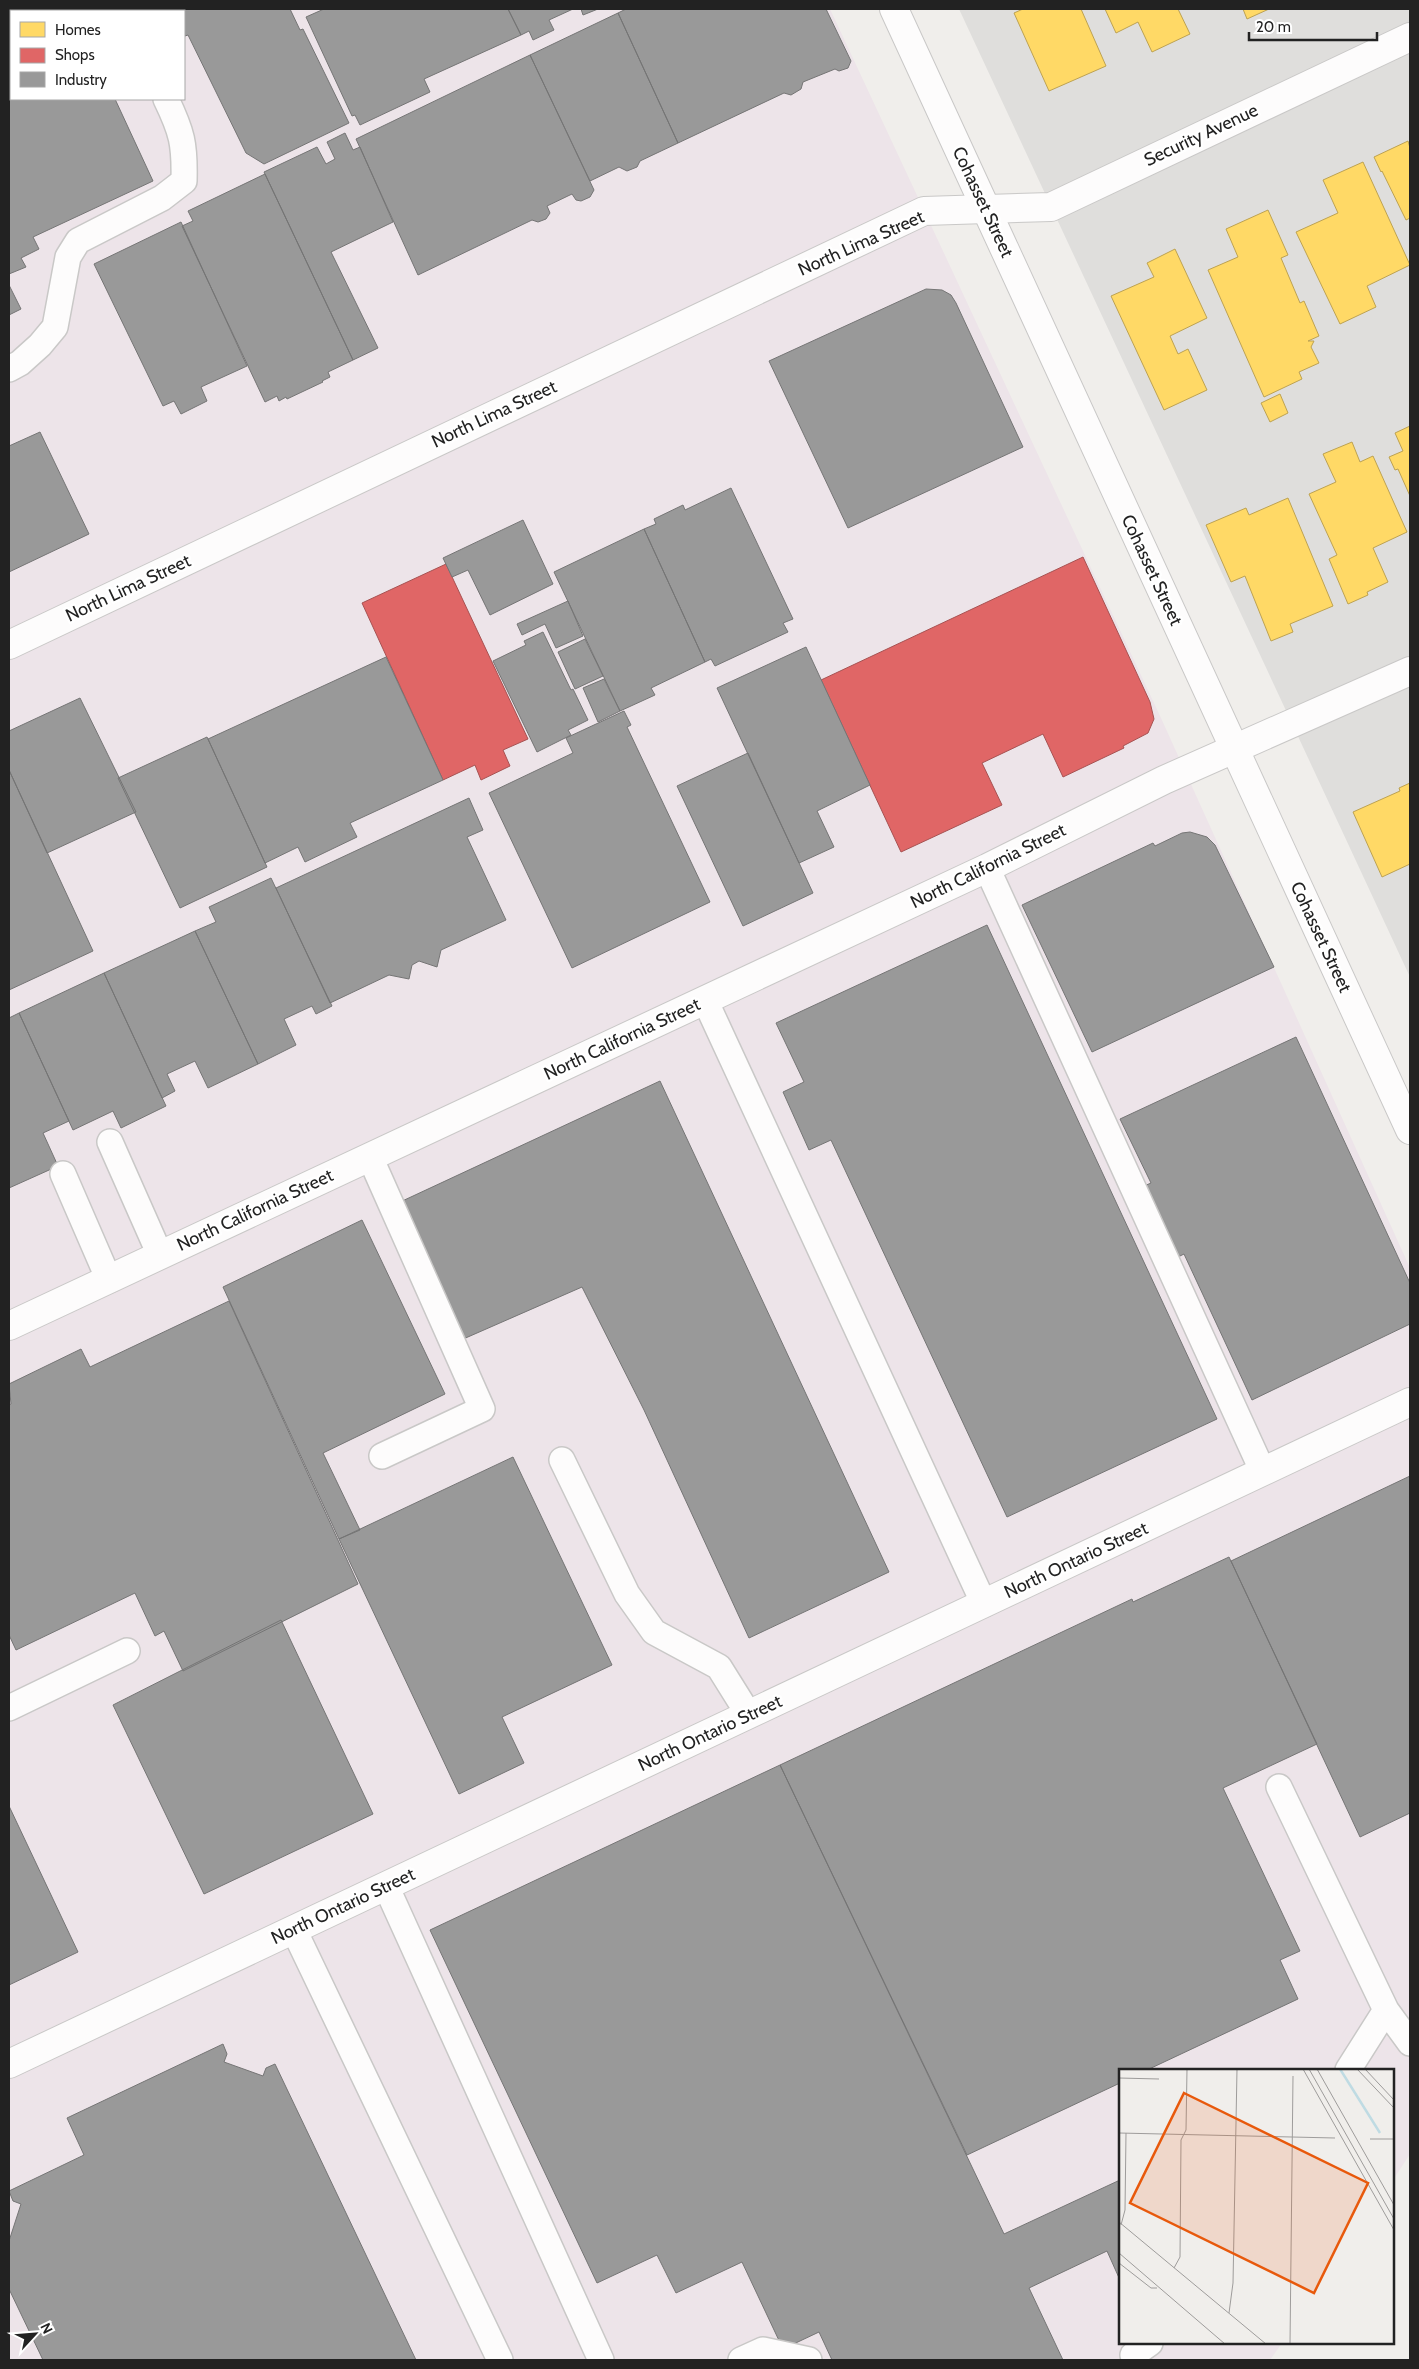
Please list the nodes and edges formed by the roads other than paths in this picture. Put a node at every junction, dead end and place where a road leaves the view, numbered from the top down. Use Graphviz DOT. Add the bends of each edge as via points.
graph roads {
  1 [pos="894,9"];
  2 [pos="1410,37"];
  3 [pos="166,100"];
  4 [pos="986,209"];
  5 [pos="9,368"];
  6 [pos="9,644"];
  7 [pos="1410,671"];
  8 [pos="1234,750"];
  9 [pos="986,868"];
  10 [pos="705,1000"];
  11 [pos="1410,1130"];
  12 [pos="110,1142"];
  13 [pos="370,1157"];
  14 [pos="63,1174"];
  15 [pos="160,1255"];
  16 [pos="108,1280"];
  17 [pos="9,1326"];
  18 [pos="1410,1402"];
  19 [pos="382,1456"];
  20 [pos="562,1460"];
  21 [pos="1262,1472"];
  22 [pos="984,1604"];
  23 [pos="127,1650"];
  24 [pos="9,1708"];
  25 [pos="749,1715"];
  26 [pos="1279,1787"];
  27 [pos="386,1886"];
  28 [pos="294,1930"];
  29 [pos="1386,2010"];
  30 [pos="1410,2043"];
  31 [pos="9,2064"];
  32 [pos="1349,2069"];
  33 [pos="1149,2344"];
  34 [pos="500,2360"];
  35 [pos="601,2360"];
  36 [pos="741,2360"];
  37 [pos="809,2360"];
  38 [pos="1135,2360"];
  1 -- 4 [label="street, Cohasset Street"];
  2 -- 4 [label="street, Security Avenue" via="1051,206"];
  3 -- 5 [label="lane" via="185,150 184,181 162,198 78,241 68,258 55,327 20,363"];
  4 -- 6 [label="street, North Lima Street" via="924,211"];
  4 -- 8 [label="street, Cohasset Street"];
  7 -- 8 [label="street, North California Street"];
  8 -- 9 [label="street, North California Street" via="1164,780"];
  8 -- 11 [label="street, Cohasset Street"];
  9 -- 10 [label="street, North California Street"];
  9 -- 21 [label="lane"];
  10 -- 13 [label="street, North California Street"];
  10 -- 22 [label="lane"];
  12 -- 15 [label="lane"];
  13 -- 15 [label="street, North California Street"];
  13 -- 19 [label="lane" via="482,1409"];
  14 -- 16 [label="lane"];
  15 -- 16 [label="street, North California Street"];
  16 -- 17 [label="street, North California Street"];
  18 -- 21 [label="street, North Ontario Street"];
  20 -- 25 [label="lane" via="627,1594 654,1632 719,1667"];
  21 -- 22 [label="street, North Ontario Street"];
  22 -- 25 [label="street, North Ontario Street"];
  23 -- 24 [label="lane"];
  25 -- 27 [label="street, North Ontario Street"];
  26 -- 29 [label="lane"];
  27 -- 28 [label="street, North Ontario Street"];
  27 -- 35 [label="lane"];
  28 -- 31 [label="street, North Ontario Street"];
  28 -- 34 [label="lane"];
  29 -- 30 [label="lane"];
  29 -- 32 [label="lane"];
  33 -- 38 [label="lane" via="1133,2355"];
  36 -- 37 [label="lane" via="763,2350"];
}
